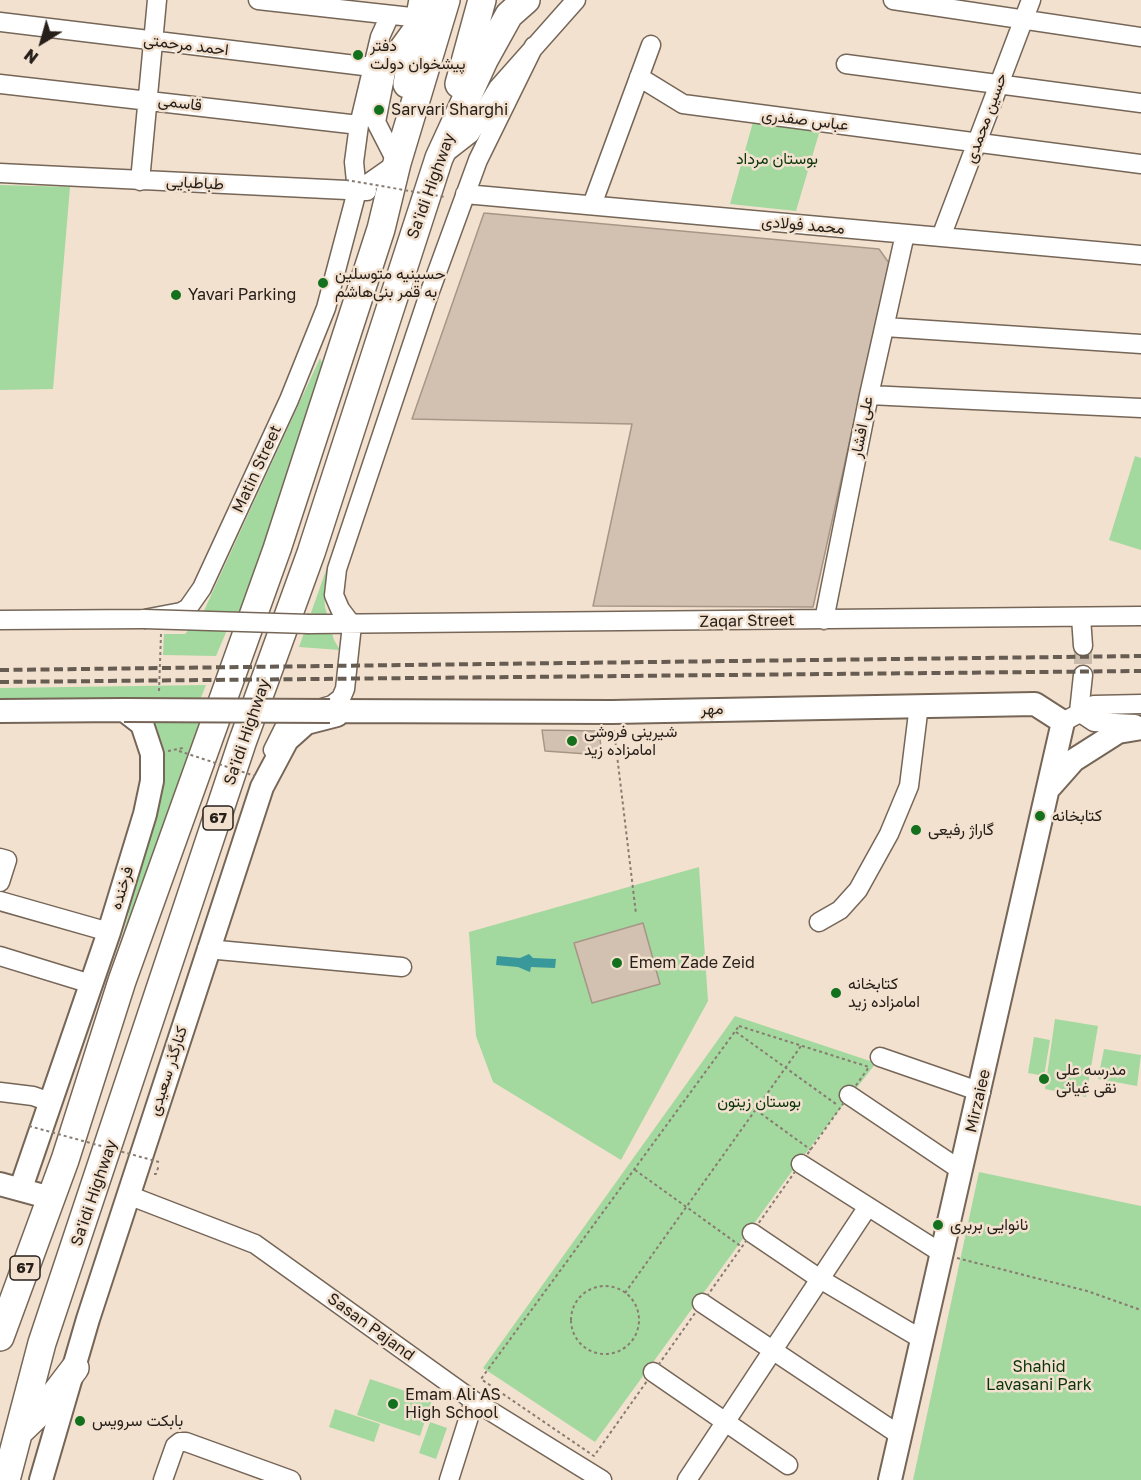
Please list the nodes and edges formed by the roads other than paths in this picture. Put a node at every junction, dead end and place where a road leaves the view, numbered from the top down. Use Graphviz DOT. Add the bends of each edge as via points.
graph roads {
  1 [pos="157,0"];
  2 [pos="258,0"];
  3 [pos="446,0"];
  4 [pos="482,0"];
  5 [pos="576,0"];
  6 [pos="893,0"];
  7 [pos="1031,0"];
  8 [pos="517,5"];
  9 [pos="422,9"];
  10 [pos="390,15"];
  11 [pos="1025,18"];
  12 [pos="0,21"];
  13 [pos="1141,37"];
  14 [pos="153,41"];
  15 [pos="651,45"];
  16 [pos="534,46"];
  17 [pos="846,64"];
  18 [pos="372,67"];
  19 [pos="639,77"];
  20 [pos="0,84"];
  21 [pos="996,86"];
  22 [pos="147,99"];
  23 [pos="1141,103"];
  24 [pos="359,125"];
  25 [pos="979,141"];
  26 [pos="439,158"];
  27 [pos="397,163"];
  28 [pos="1141,164"];
  29 [pos="0,173"];
  30 [pos="140,181"];
  31 [pos="351,185"];
  32 [pos="389,192"];
  33 [pos="465,194"];
  34 [pos="592,205"];
  35 [pos="905,234"];
  36 [pos="941,237"];
  37 [pos="1141,255"];
  38 [pos="885,327"];
  39 [pos="1141,344"];
  40 [pos="868,395"];
  41 [pos="1141,408"];
  42 [pos="1141,616"];
  43 [pos="1081,617"];
  44 [pos="144,619"];
  45 [pos="0,620"];
  46 [pos="824,620"];
  47 [pos="352,625"];
  48 [pos="1083,646"];
  49 [pos="1083,675"];
  50 [pos="1141,704"];
  51 [pos="919,705"];
  52 [pos="124,710"];
  53 [pos="0,711"];
  54 [pos="355,711"];
  55 [pos="1072,717"];
  56 [pos="1141,726"];
  57 [pos="274,762"];
  58 [pos="1048,790"];
  59 [pos="4,859"];
  60 [pos="0,882"];
  61 [pos="0,901"];
  62 [pos="819,922"];
  63 [pos="109,932"];
  64 [pos="207,949"];
  65 [pos="0,956"];
  66 [pos="402,967"];
  67 [pos="91,984"];
  68 [pos="880,1057"];
  69 [pos="0,1092"];
  70 [pos="981,1092"];
  71 [pos="845,1101"];
  72 [pos="50,1102"];
  73 [pos="806,1157"];
  74 [pos="962,1171"];
  75 [pos="11,1186"];
  76 [pos="128,1195"];
  77 [pos="51,1198"];
  78 [pos="867,1208"];
  79 [pos="747,1240"];
  80 [pos="943,1254"];
  81 [pos="820,1279"];
  82 [pos="702,1303"];
  83 [pos="0,1337"];
  84 [pos="923,1340"];
  85 [pos="771,1352"];
  86 [pos="75,1368"];
  87 [pos="653,1372"];
  88 [pos="474,1401"];
  89 [pos="725,1422"];
  90 [pos="20,1430"];
  91 [pos="901,1436"];
  92 [pos="788,1465"];
  93 [pos="6,1480"];
  94 [pos="18,1480"];
  95 [pos="41,1480"];
  96 [pos="163,1480"];
  97 [pos="291,1480"];
  98 [pos="449,1480"];
  99 [pos="602,1480"];
  100 [pos="687,1480"];
  101 [pos="890,1480"];
  1 -- 14 [label="street"];
  2 -- 10 [label="street"];
  3 -- 27 [label="highway"];
  4 -- 26 [label="highway"];
  5 -- 16 [label="street"];
  6 -- 11 [label="street"];
  7 -- 11 [label="street, حسین محمدی"];
  8 -- 26 [label="highway, Sa'idi Highway / 67" via="484,60"];
  9 -- 10 [label="street"];
  9 -- 27 [label="highway" via="408,70"];
  10 -- 18 [label="street"];
  11 -- 13 [label="street"];
  11 -- 21 [label="street, حسین محمدی"];
  12 -- 14 [label="street, احمد مرحمتی"];
  14 -- 18 [label="street, احمد مرحمتی"];
  14 -- 22 [label="street"];
  15 -- 19 [label="street"];
  16 -- 26 [label="street" via="498,88 470,134"];
  16 -- 33 [label="street" via="501,108"];
  17 -- 21 [label="street"];
  18 -- 24 [label="street"];
  19 -- 25 [label="street, عباس صفدری" via="683,104"];
  19 -- 34 [label="street"];
  20 -- 22 [label="street, قاسمی"];
  21 -- 23 [label="street"];
  21 -- 25 [label="street, حسین محمدی"];
  22 -- 24 [label="street, قاسمی"];
  22 -- 30 [label="street"];
  24 -- 31 [label="street"];
  25 -- 28 [label="street, عباس صفدری"];
  25 -- 36 [label="street, حسین محمدی"];
  26 -- 90 [label="highway, Sa'idi Highway / 67" via="311,553 242,743 42,1343"];
  27 -- 31 [label="street"];
  27 -- 32 [label="highway, Sa'idi Highway / 67"];
  29 -- 30 [label="street, طباطبایی"];
  30 -- 31 [label="street, طباطبایی"];
  31 -- 32 [label="street, طباطبایی"];
  31 -- 44 [label="street, Matin Street" via="322,318 289,400 202,588 188,608"];
  32 -- 77 [label="highway, Sa'idi Highway / 67" via="277,549 122,981"];
  33 -- 34 [label="street, محمد فولادی"];
  33 -- 47 [label="street" via="337,568 334,595"];
  34 -- 35 [label="street, محمد فولادی"];
  35 -- 36 [label="street, محمد فولادی"];
  35 -- 38 [label="street, علی افشار"];
  36 -- 37 [label="street, محمد فولادی"];
  38 -- 39 [label="street"];
  38 -- 40 [label="street, علی افشار"];
  40 -- 41 [label="street"];
  40 -- 46 [label="street, علی افشار"];
  42 -- 43 [label="street, Zaqar Street"];
  43 -- 46 [label="street, Zaqar Street"];
  43 -- 48 [label="street"];
  44 -- 45 [label="street, Matin Street"];
  44 -- 47 [label="street, Zaqar Street, bridge"];
  46 -- 47 [label="street, Zaqar Street"];
  47 -- 57 [label="street" via="341,698 287,722 273,750"];
  49 -- 55 [label="street"];
  50 -- 55 [label="street" via="1094,705"];
  51 -- 54 [label="main road, مهر" via="612,712"];
  51 -- 55 [label="main road, مهر" via="1035,704"];
  51 -- 62 [label="street" via="909,786 889,834 858,891 840,910"];
  52 -- 53 [label="main road"];
  52 -- 54 [label="main road, bridge"];
  52 -- 63 [label="main road, فرخنده" via="142,724 148,738 152,781"];
  54 -- 57 [label="main road, کنارگذر سعیدی" via="306,723 287,740"];
  55 -- 56 [label="street, مهر"];
  55 -- 58 [label="main road, Mirzaiee"];
  56 -- 58 [label="main road" via="1118,732 1074,760"];
  57 -- 64 [label="main road, کنارگذر سعیدی"];
  58 -- 70 [label="main road, Mirzaiee"];
  59 -- 60 [label="street"];
  61 -- 63 [label="street"];
  63 -- 67 [label="main road, فرخنده"];
  64 -- 66 [label="street"];
  64 -- 76 [label="main road, کنارگذر سعیدی"];
  65 -- 67 [label="street"];
  67 -- 72 [label="main road, فرخنده"];
  68 -- 70 [label="street"];
  69 -- 72 [label="street"];
  70 -- 74 [label="main road, Mirzaiee"];
  71 -- 74 [label="street"];
  72 -- 75 [label="main road, فرخنده"];
  73 -- 78 [label="street"];
  74 -- 80 [label="main road, Mirzaiee"];
  75 -- 77 [label="main road"];
  76 -- 86 [label="main road, کنارگذر سعیدی"];
  76 -- 88 [label="street, Sasan Pajand" via="255,1244"];
  77 -- 83 [label="highway, Sa'idi Highway / 67"];
  78 -- 80 [label="street"];
  78 -- 81 [label="street"];
  79 -- 81 [label="street"];
  80 -- 84 [label="main road, Mirzaiee"];
  81 -- 84 [label="street"];
  81 -- 85 [label="street"];
  82 -- 85 [label="street"];
  84 -- 91 [label="main road, Mirzaiee"];
  85 -- 89 [label="street"];
  85 -- 91 [label="street"];
  86 -- 90 [label="highway" via="46,1406"];
  86 -- 95 [label="main road, کنارگذر سعیدی"];
  87 -- 89 [label="street"];
  88 -- 98 [label="street"];
  88 -- 99 [label="street, Sasan Pajand"];
  89 -- 92 [label="street"];
  89 -- 100 [label="street"];
  90 -- 93 [label="highway, Sa'idi Highway / 67"];
  90 -- 94 [label="highway"];
  91 -- 101 [label="main road, Mirzaiee"];
  96 -- 97 [label="street" via="180,1442"];
}
